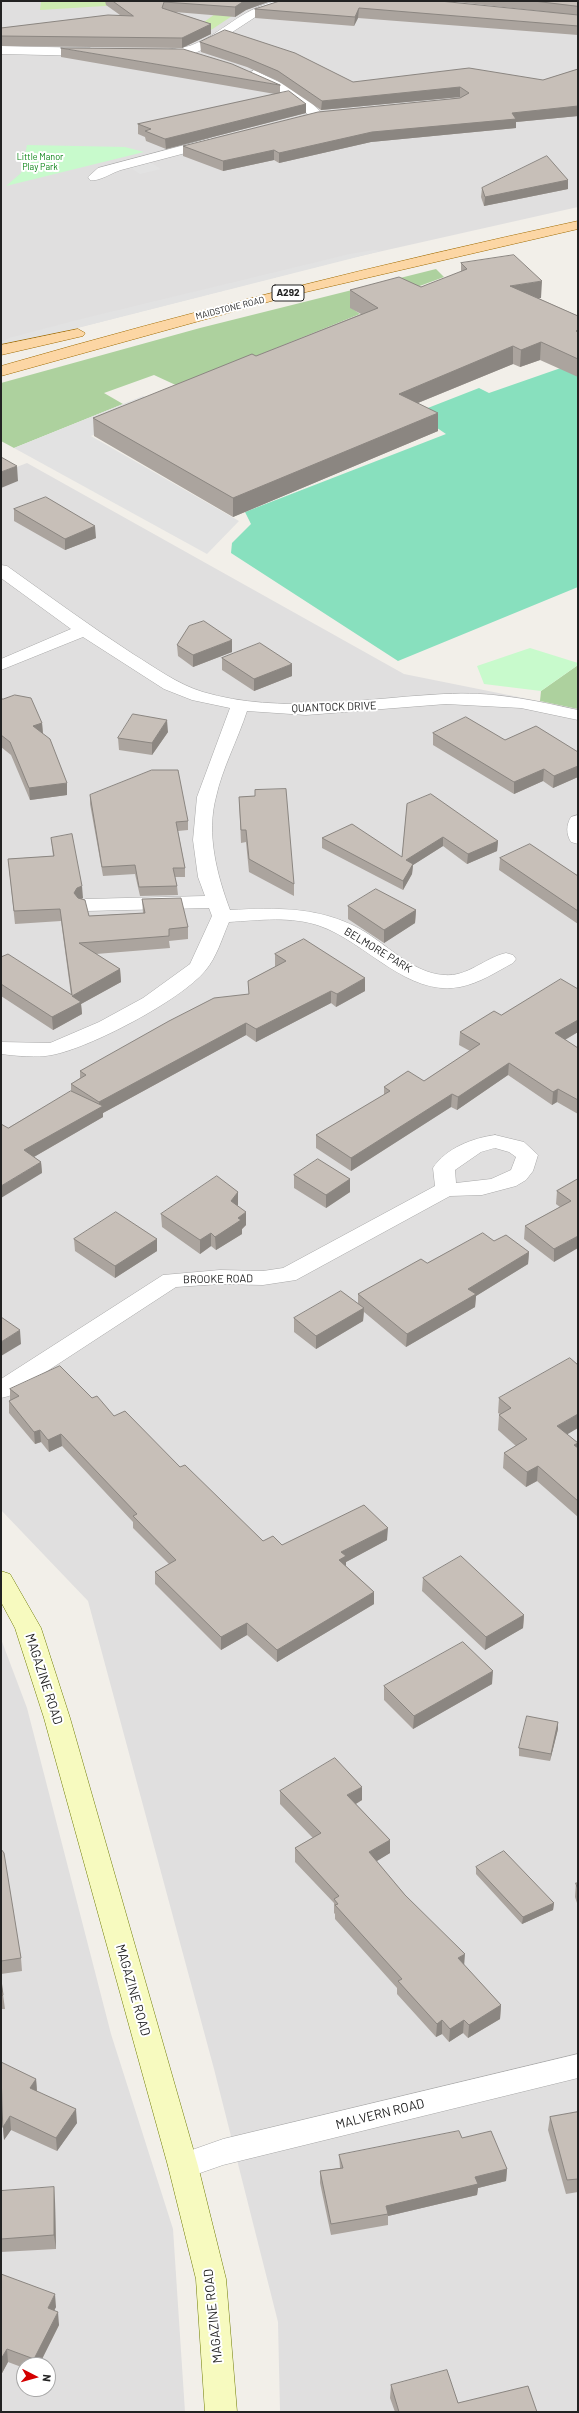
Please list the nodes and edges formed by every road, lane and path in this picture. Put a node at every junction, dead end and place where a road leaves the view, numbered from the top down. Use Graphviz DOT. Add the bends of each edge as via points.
graph roads {
  1 [pos="292,1"];
  2 [pos="1,50"];
  3 [pos="103,53"];
  4 [pos="184,53"];
  5 [pos="145,54"];
  6 [pos="205,59"];
  7 [pos="242,70"];
  8 [pos="300,121"];
  9 [pos="221,140"];
  10 [pos="95,177"];
  11 [pos="578,212"];
  12 [pos="578,225"];
  13 [pos="164,310"];
  14 [pos="93,329"];
  15 [pos="1,350"];
  16 [pos="1,371"];
  17 [pos="1,570"];
  18 [pos="84,630"];
  19 [pos="1,665"];
  20 [pos="240,705"];
  21 [pos="578,715"];
  22 [pos="578,821"];
  23 [pos="578,838"];
  24 [pos="86,905"];
  25 [pos="219,909"];
  26 [pos="506,959"];
  27 [pos="1,1048"];
  28 [pos="446,1189"];
  29 [pos="1,1390"];
  30 [pos="1,1580"];
  31 [pos="578,2066"];
  32 [pos="182,2166"];
  33 [pos="221,2412"];
  1 -- 4 [label="street" via="254,12 210,42"];
  2 -- 3 [label="street"];
  4 -- 5 [label="street"];
  4 -- 6 [label="street"];
  7 -- 8 [label="street" via="295,95 324,116"];
  9 -- 10 [label="street" via="102,171"];
  11 -- 13 [label="main road, MAIDSTONE ROAD / A292" via="288,278"];
  12 -- 16 [label="main road, MAIDSTONE ROAD / A292" via="291,292"];
  14 -- 15 [label="main road"];
  17 -- 18 [label="street, QUANTOCK DRIVE"];
  18 -- 19 [label="street"];
  18 -- 20 [label="street, QUANTOCK DRIVE" via="170,685 198,696"];
  20 -- 21 [label="street, QUANTOCK DRIVE" via="306,710 446,699 521,703"];
  20 -- 25 [label="street" via="206,797 203,840 208,877"];
  22 -- 23 [label="street"];
  24 -- 25 [label="street, BELMORE PARK"];
  25 -- 26 [label="street, BELMORE PARK" via="304,915 323,920 360,937 392,960 424,978 441,982 460,981"];
  25 -- 27 [label="street" via="197,968 154,1000 77,1040 53,1049"];
  28 -- 29 [label="street, BROOKE ROAD" via="288,1276 171,1280"];
  30 -- 32 [label="street, MAGAZINE ROAD" via="28,1628 57,1718"];
  31 -- 32 [label="street, MALVERN ROAD" via="223,2152"];
  32 -- 33 [label="street, MAGAZINE ROAD" via="211,2279"];
}
